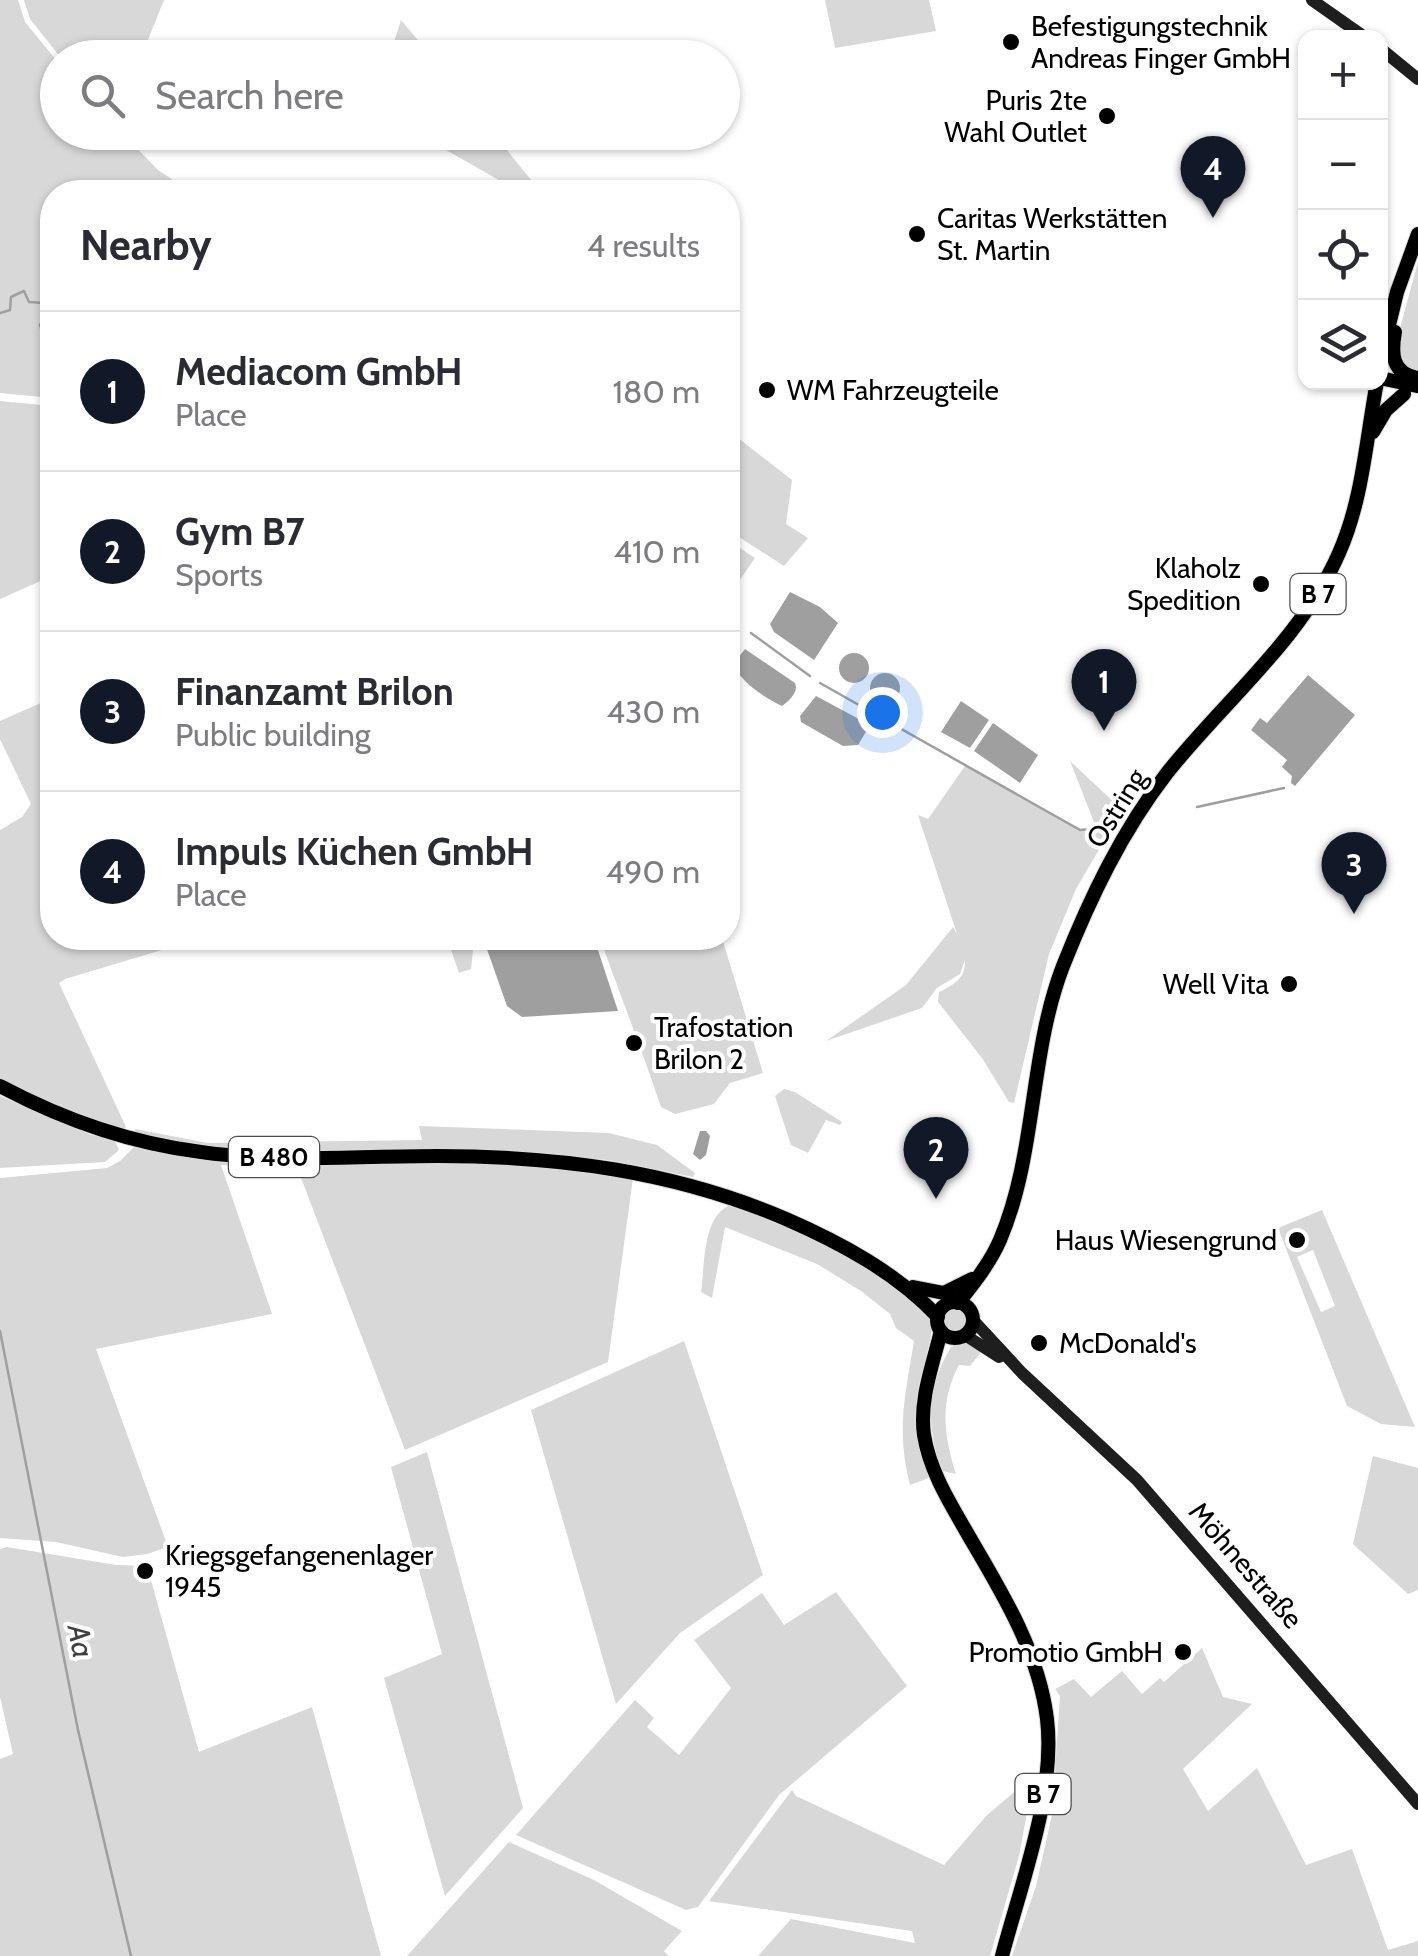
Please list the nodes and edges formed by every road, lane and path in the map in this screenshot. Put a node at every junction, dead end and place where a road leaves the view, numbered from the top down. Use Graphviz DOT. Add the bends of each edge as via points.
graph roads {
  1 [pos="1312,0"];
  2 [pos="1355,30"];
  3 [pos="1388,55"];
  4 [pos="1418,79"];
  5 [pos="1418,234"];
  6 [pos="1394,301"];
  7 [pos="1388,327"];
  8 [pos="1418,378"];
  9 [pos="1388,386"];
  10 [pos="1377,390"];
  11 [pos="1413,391"];
  12 [pos="1366,447"];
  13 [pos="0,1086"];
  14 [pos="999,1242"];
  15 [pos="981,1273"];
  16 [pos="902,1284"];
  17 [pos="973,1318"];
  18 [pos="950,1321"];
  19 [pos="1022,1372"];
  20 [pos="1418,1804"];
  21 [pos="1002,1956"];
  1 -- 2 [label="street"];
  3 -- 4 [label="street"];
  5 -- 6 [label="main road"];
  6 -- 7 [label="main road"];
  6 -- 8 [label="main road" via="1393,358 1402,373"];
  9 -- 11 [label="main road, B 7"];
  10 -- 12 [label="main road, B 7"];
  11 -- 12 [label="main road, B 7" via="1386,410"];
  12 -- 14 [label="main road, Ostring / B 7" via="1352,520 1318,594 1168,773 1086,909 1048,1016"];
  13 -- 16 [label="main road, B 480" via="100,1131 204,1153 560,1160 661,1176 804,1226"];
  14 -- 15 [label="main road, B 7"];
  14 -- 17 [label="main road, B 7"];
  15 -- 16 [label="main road" via="944,1292"];
  15 -- 18 [label="main road, B 7"];
  16 -- 18 [label="main road, B 480"];
  17 -- 18 [label="main road, B 7"];
  17 -- 18 [label="main road" via="966,1306"];
  17 -- 19 [label="street, Möhnestraße"];
  18 -- 19 [label="street, Möhnestraße"];
  18 -- 21 [label="main road, B 7" via="923,1422 933,1468 1020,1630 1047,1719 1043,1796"];
  19 -- 20 [label="street, Möhnestraße" via="1136,1480"];
}
